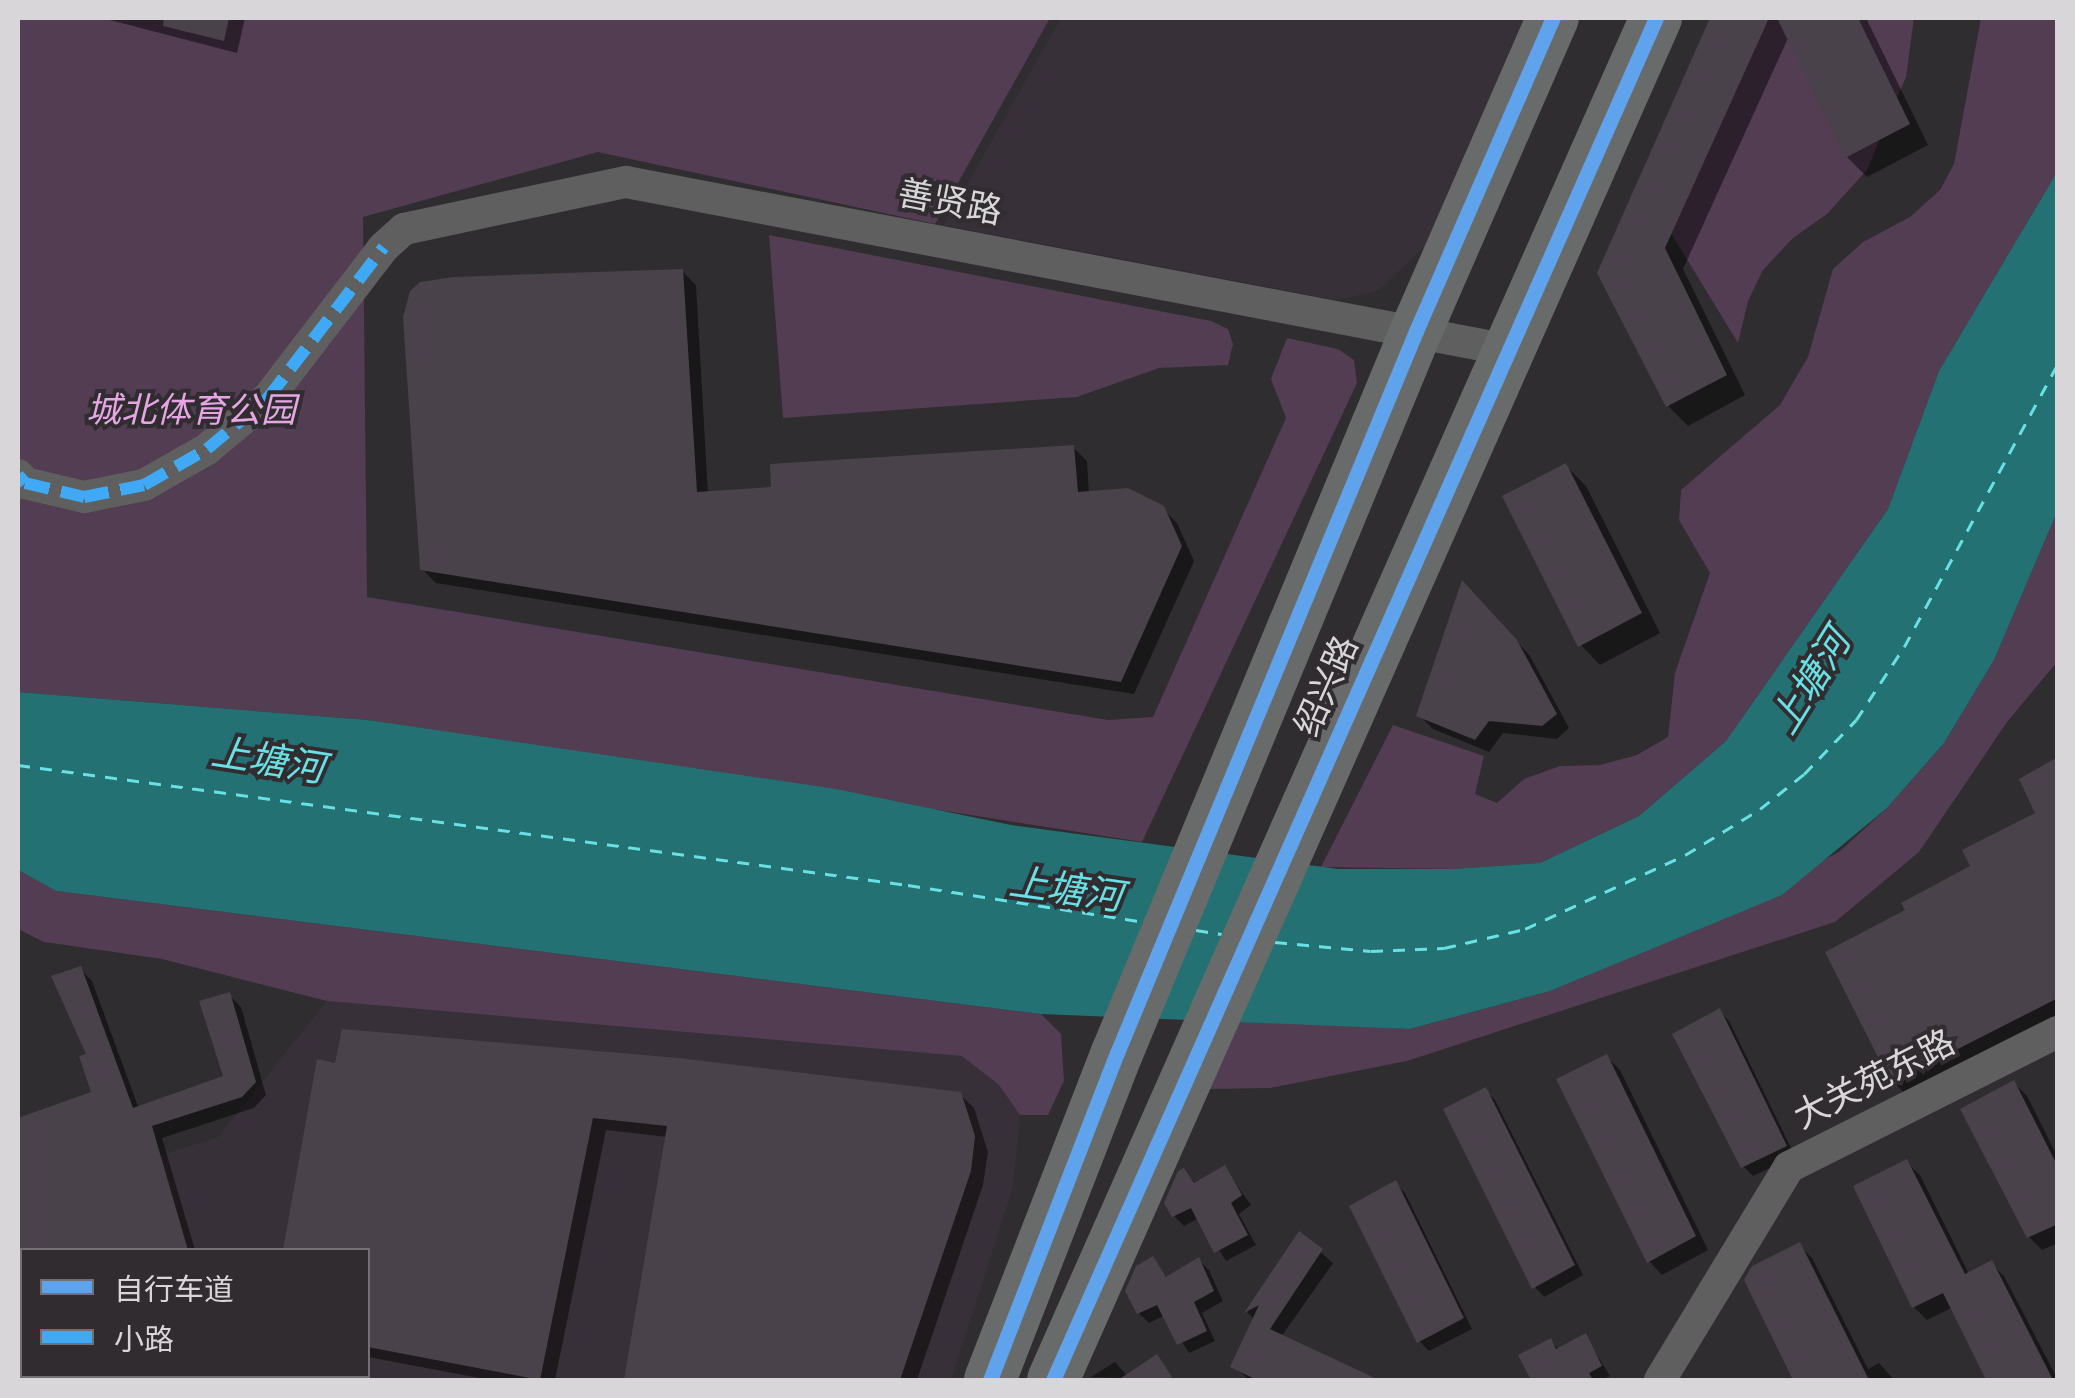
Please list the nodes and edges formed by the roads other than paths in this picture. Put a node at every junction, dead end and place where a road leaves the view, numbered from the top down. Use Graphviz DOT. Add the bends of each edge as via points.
graph roads {
  1 [pos="1553,18"];
  2 [pos="1656,18"];
  3 [pos="1416,331"];
  4 [pos="1508,350"];
  5 [pos="18,475"];
  6 [pos="2058,1032"];
  7 [pos="990,1380"];
  8 [pos="1054,1380"];
  9 [pos="1660,1380"];
  1 -- 3 [label="main road, 绍兴路"];
  2 -- 4 [label="main road, 绍兴路"];
  3 -- 4 [label="street, 善贤路"];
  3 -- 5 [label="street, 善贤路" via="626,182 404,229 268,398 208,449 144,485 84,497 25,483"];
  3 -- 7 [label="main road, 绍兴路" via="1116,1053"];
  4 -- 8 [label="main road, 绍兴路"];
  6 -- 9 [label="street, 大关苑东路" via="1789,1167"];
}
